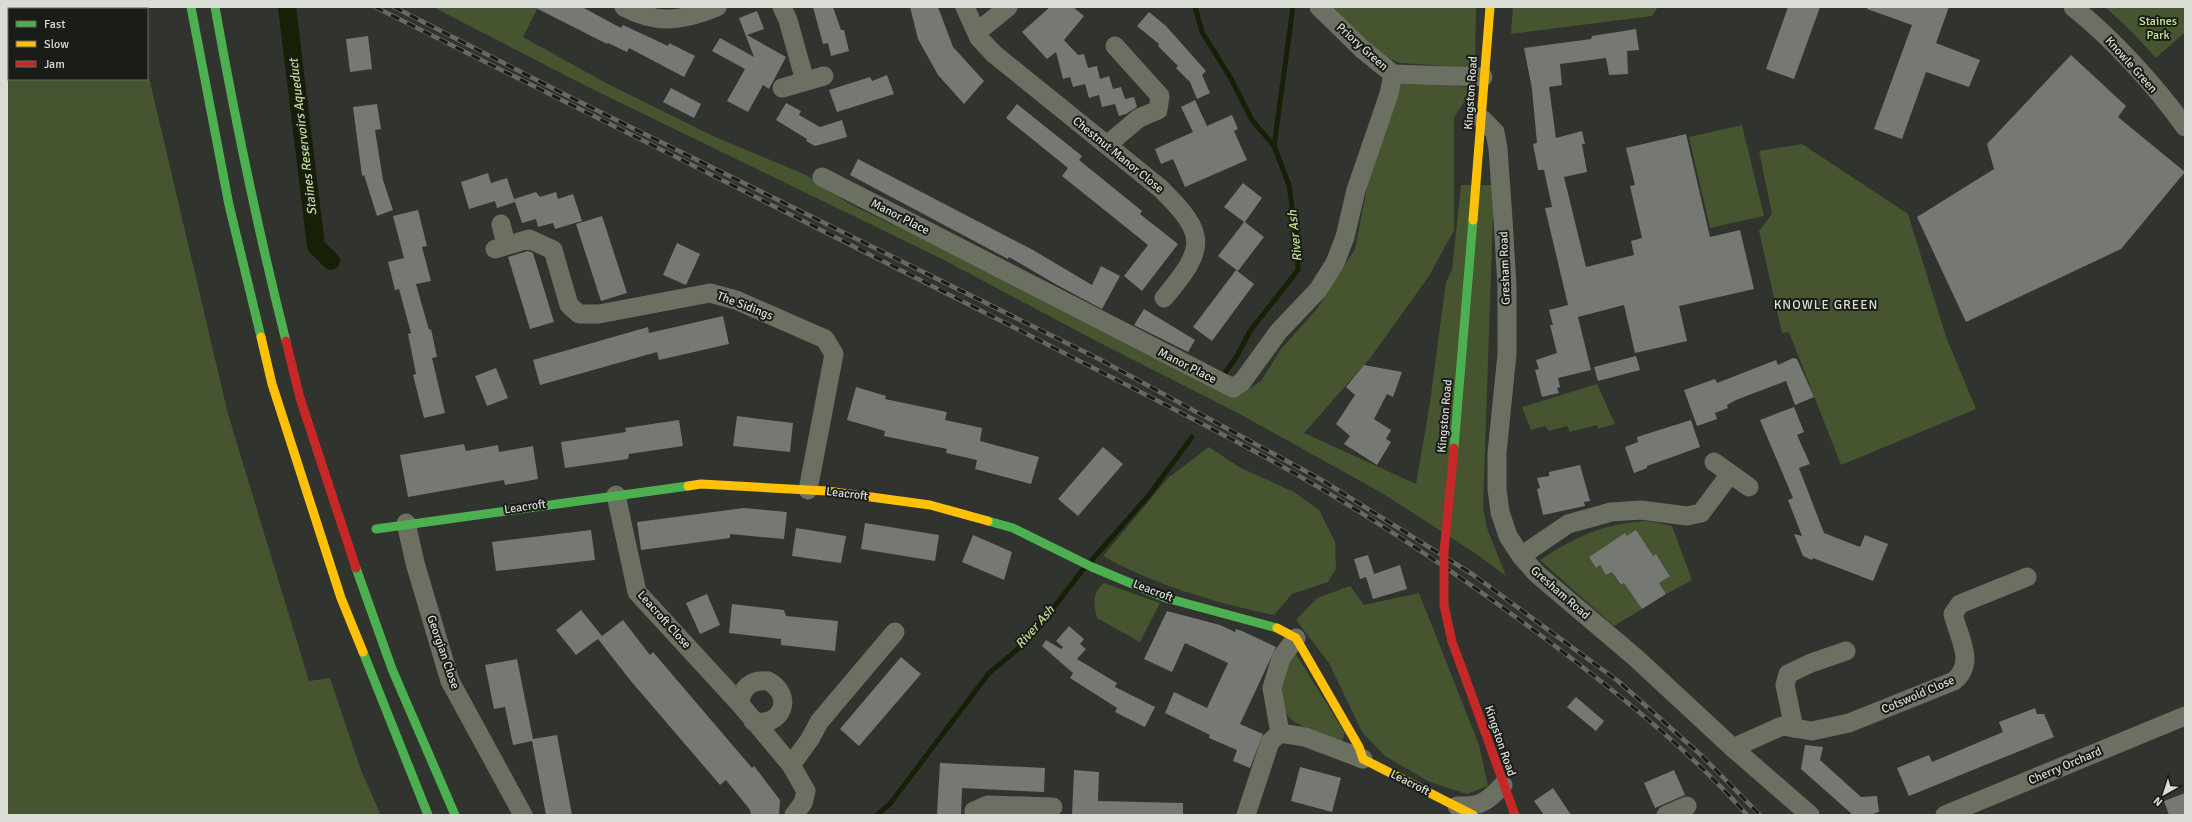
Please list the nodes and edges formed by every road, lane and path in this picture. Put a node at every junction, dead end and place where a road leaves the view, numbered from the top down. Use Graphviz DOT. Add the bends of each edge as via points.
graph roads {
  1 [pos="624,7"];
  2 [pos="717,7"];
  3 [pos="782,7"];
  4 [pos="965,7"];
  5 [pos="1008,7"];
  6 [pos="1319,7"];
  7 [pos="1490,7"];
  8 [pos="2073,7"];
  9 [pos="215,8"];
  10 [pos="191,10"];
  11 [pos="977,32"];
  12 [pos="1116,46"];
  13 [pos="1393,74"];
  14 [pos="824,76"];
  15 [pos="1484,77"];
  16 [pos="805,81"];
  17 [pos="782,88"];
  18 [pos="1482,119"];
  19 [pos="2185,127"];
  20 [pos="1107,145"];
  21 [pos="822,177"];
  22 [pos="501,224"];
  23 [pos="1164,298"];
  24 [pos="1714,462"];
  25 [pos="1730,474"];
  26 [pos="1748,487"];
  27 [pos="808,490"];
  28 [pos="616,495"];
  29 [pos="406,523"];
  30 [pos="376,529"];
  31 [pos="1521,556"];
  32 [pos="2027,577"];
  33 [pos="896,632"];
  34 [pos="1296,638"];
  35 [pos="1846,651"];
  36 [pos="740,704"];
  37 [pos="2185,716"];
  38 [pos="753,721"];
  39 [pos="1794,728"];
  40 [pos="1280,733"];
  41 [pos="1732,748"];
  42 [pos="1363,759"];
  43 [pos="791,765"];
  44 [pos="1503,785"];
  45 [pos="1688,806"];
  46 [pos="1053,807"];
  47 [pos="1465,811"];
  48 [pos="428,815"];
  49 [pos="455,815"];
  50 [pos="523,815"];
  51 [pos="794,815"];
  52 [pos="974,815"];
  53 [pos="1246,815"];
  54 [pos="1515,815"];
  55 [pos="1666,815"];
  56 [pos="1810,815"];
  57 [pos="1945,815"];
  1 -- 2 [label="street" via="652,19 666,20"];
  3 -- 16 [label="street"];
  4 -- 11 [label="street, Chestnut Manor Close"];
  5 -- 11 [label="street"];
  6 -- 13 [label="street, Priory Green" via="1362,50"];
  7 -- 15 [label="main road, Kingston Road"];
  8 -- 19 [label="street, Knowle Green" via="2094,24 2136,67"];
  9 -- 49 [label="main road" via="236,124 274,297 300,398 351,555 392,669"];
  10 -- 48 [label="main road" via="229,205 272,384 341,598"];
  11 -- 20 [label="street, Chestnut Manor Close" via="994,54"];
  12 -- 20 [label="street" via="1160,96 1158,110 1139,118"];
  13 -- 15 [label="street, Priory Green"];
  13 -- 21 [label="street, Manor Place" via="1389,94 1356,190 1345,237 1335,263 1318,290 1279,331 1242,382 1232,388"];
  14 -- 16 [label="street"];
  15 -- 18 [label="main road, Kingston Road"];
  16 -- 17 [label="street"];
  18 -- 31 [label="street, Gresham Road" via="1495,132 1498,149 1507,287 1507,354 1497,453 1497,489 1500,512 1508,536"];
  18 -- 44 [label="main road, Kingston Road, bridge" via="1444,552 1444,606 1452,642"];
  20 -- 23 [label="street, Chestnut Manor Close" via="1160,188 1183,211 1192,227 1196,246 1193,258"];
  22 -- 27 [label="street, The Sidings" via="501,247 530,239 553,250 569,305 579,314 599,314 710,293 736,300 825,339 834,354"];
  24 -- 25 [label="street"];
  25 -- 26 [label="street"];
  25 -- 31 [label="street" via="1701,513 1687,516 1641,510 1611,512 1568,524"];
  27 -- 28 [label="main road, Leacroft" via="701,484"];
  27 -- 34 [label="main road, Leacroft" via="930,505 1013,528 1092,567 1166,598 1273,626"];
  28 -- 29 [label="main road, Leacroft"];
  28 -- 36 [label="street, Leacroft Close" via="636,592"];
  29 -- 30 [label="main road, Leacroft"];
  29 -- 50 [label="street, Georgian Close" via="415,563 450,681"];
  31 -- 41 [label="street, Gresham Road" via="1536,574 1636,658"];
  32 -- 39 [label="street, Cotswold Close" via="1960,604 1953,614 1967,661 1963,674 1954,681 1849,723 1812,732"];
  33 -- 43 [label="street" via="819,722"];
  34 -- 40 [label="street" via="1281,658 1272,688"];
  34 -- 42 [label="main road, Leacroft" via="1359,747"];
  35 -- 39 [label="street" via="1788,674 1785,686"];
  36 -- 38 [label="street, Leacroft Close"];
  36 -- 38 [label="street" via="742,692 753,682 768,681 780,689 783,702 782,709 776,717 762,723"];
  37 -- 57 [label="street, Cherry Orchard"];
  38 -- 43 [label="street, Leacroft Close"];
  39 -- 41 [label="street, Cotswold Close" via="1782,726"];
  40 -- 42 [label="street, Leacroft" via="1305,737"];
  40 -- 53 [label="street" via="1270,742"];
  41 -- 56 [label="street, Gresham Road"];
  42 -- 47 [label="main road, Leacroft"];
  43 -- 51 [label="street, Leacroft Close" via="806,791 803,803"];
  44 -- 47 [label="street, Leacroft" via="1483,803"];
  44 -- 54 [label="main road, Kingston Road"];
  45 -- 55 [label="street"];
  46 -- 52 [label="street" via="988,805 974,811"];
}
